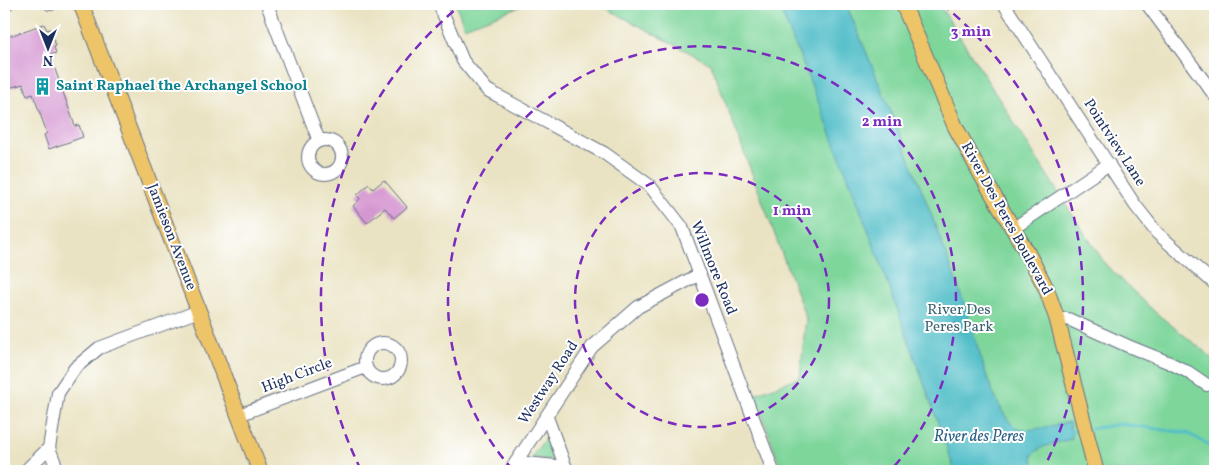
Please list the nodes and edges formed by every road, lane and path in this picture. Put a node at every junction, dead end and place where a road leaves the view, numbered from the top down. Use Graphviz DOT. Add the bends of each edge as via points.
graph roads {
  1 [pos="7,4"];
  2 [pos="81,4"];
  3 [pos="267,4"];
  4 [pos="438,4"];
  5 [pos="903,4"];
  6 [pos="1004,4"];
  7 [pos="1147,4"];
  8 [pos="4,6"];
  9 [pos="1215,96"];
  10 [pos="319,141"];
  11 [pos="1108,164"];
  12 [pos="1014,228"];
  13 [pos="700,274"];
  14 [pos="1215,284"];
  15 [pos="200,311"];
  16 [pos="1057,319"];
  17 [pos="366,367"];
  18 [pos="1206,385"];
  19 [pos="239,415"];
  20 [pos="547,416"];
  21 [pos="49,448"];
  22 [pos="513,467"];
  23 [pos="566,469"];
  24 [pos="24,471"];
  25 [pos="58,471"];
  26 [pos="260,471"];
  27 [pos="773,471"];
  28 [pos="1096,471"];
  1 -- 8 [label="street"];
  2 -- 15 [label="main road, Jamieson Avenue"];
  3 -- 10 [label="street"];
  4 -- 13 [label="street, Willmore Road" via="463,61 487,90 604,153 650,186 682,227"];
  5 -- 12 [label="main road, River Des Peres Boulevard" via="955,126"];
  6 -- 11 [label="street, Pointview Lane"];
  7 -- 9 [label="street"];
  11 -- 12 [label="street"];
  11 -- 14 [label="street, Pointview Lane" via="1157,233"];
  12 -- 16 [label="main road, River Des Peres Boulevard" via="1037,270"];
  13 -- 20 [label="street, Westway Road" via="638,307 592,347"];
  13 -- 27 [label="street, Willmore Road"];
  15 -- 19 [label="main road, Jamieson Avenue"];
  15 -- 21 [label="street" via="99,348 76,368 58,393"];
  16 -- 18 [label="street" via="1068,319 1170,362"];
  16 -- 28 [label="main road, River Des Peres Boulevard"];
  17 -- 19 [label="street, High Circle"];
  19 -- 26 [label="main road, Jamieson Avenue"];
  20 -- 22 [label="street, Westway Road"];
  20 -- 23 [label="street"];
  21 -- 24 [label="street"];
  21 -- 25 [label="street"];
  22 -- 23 [label="street"];
}
